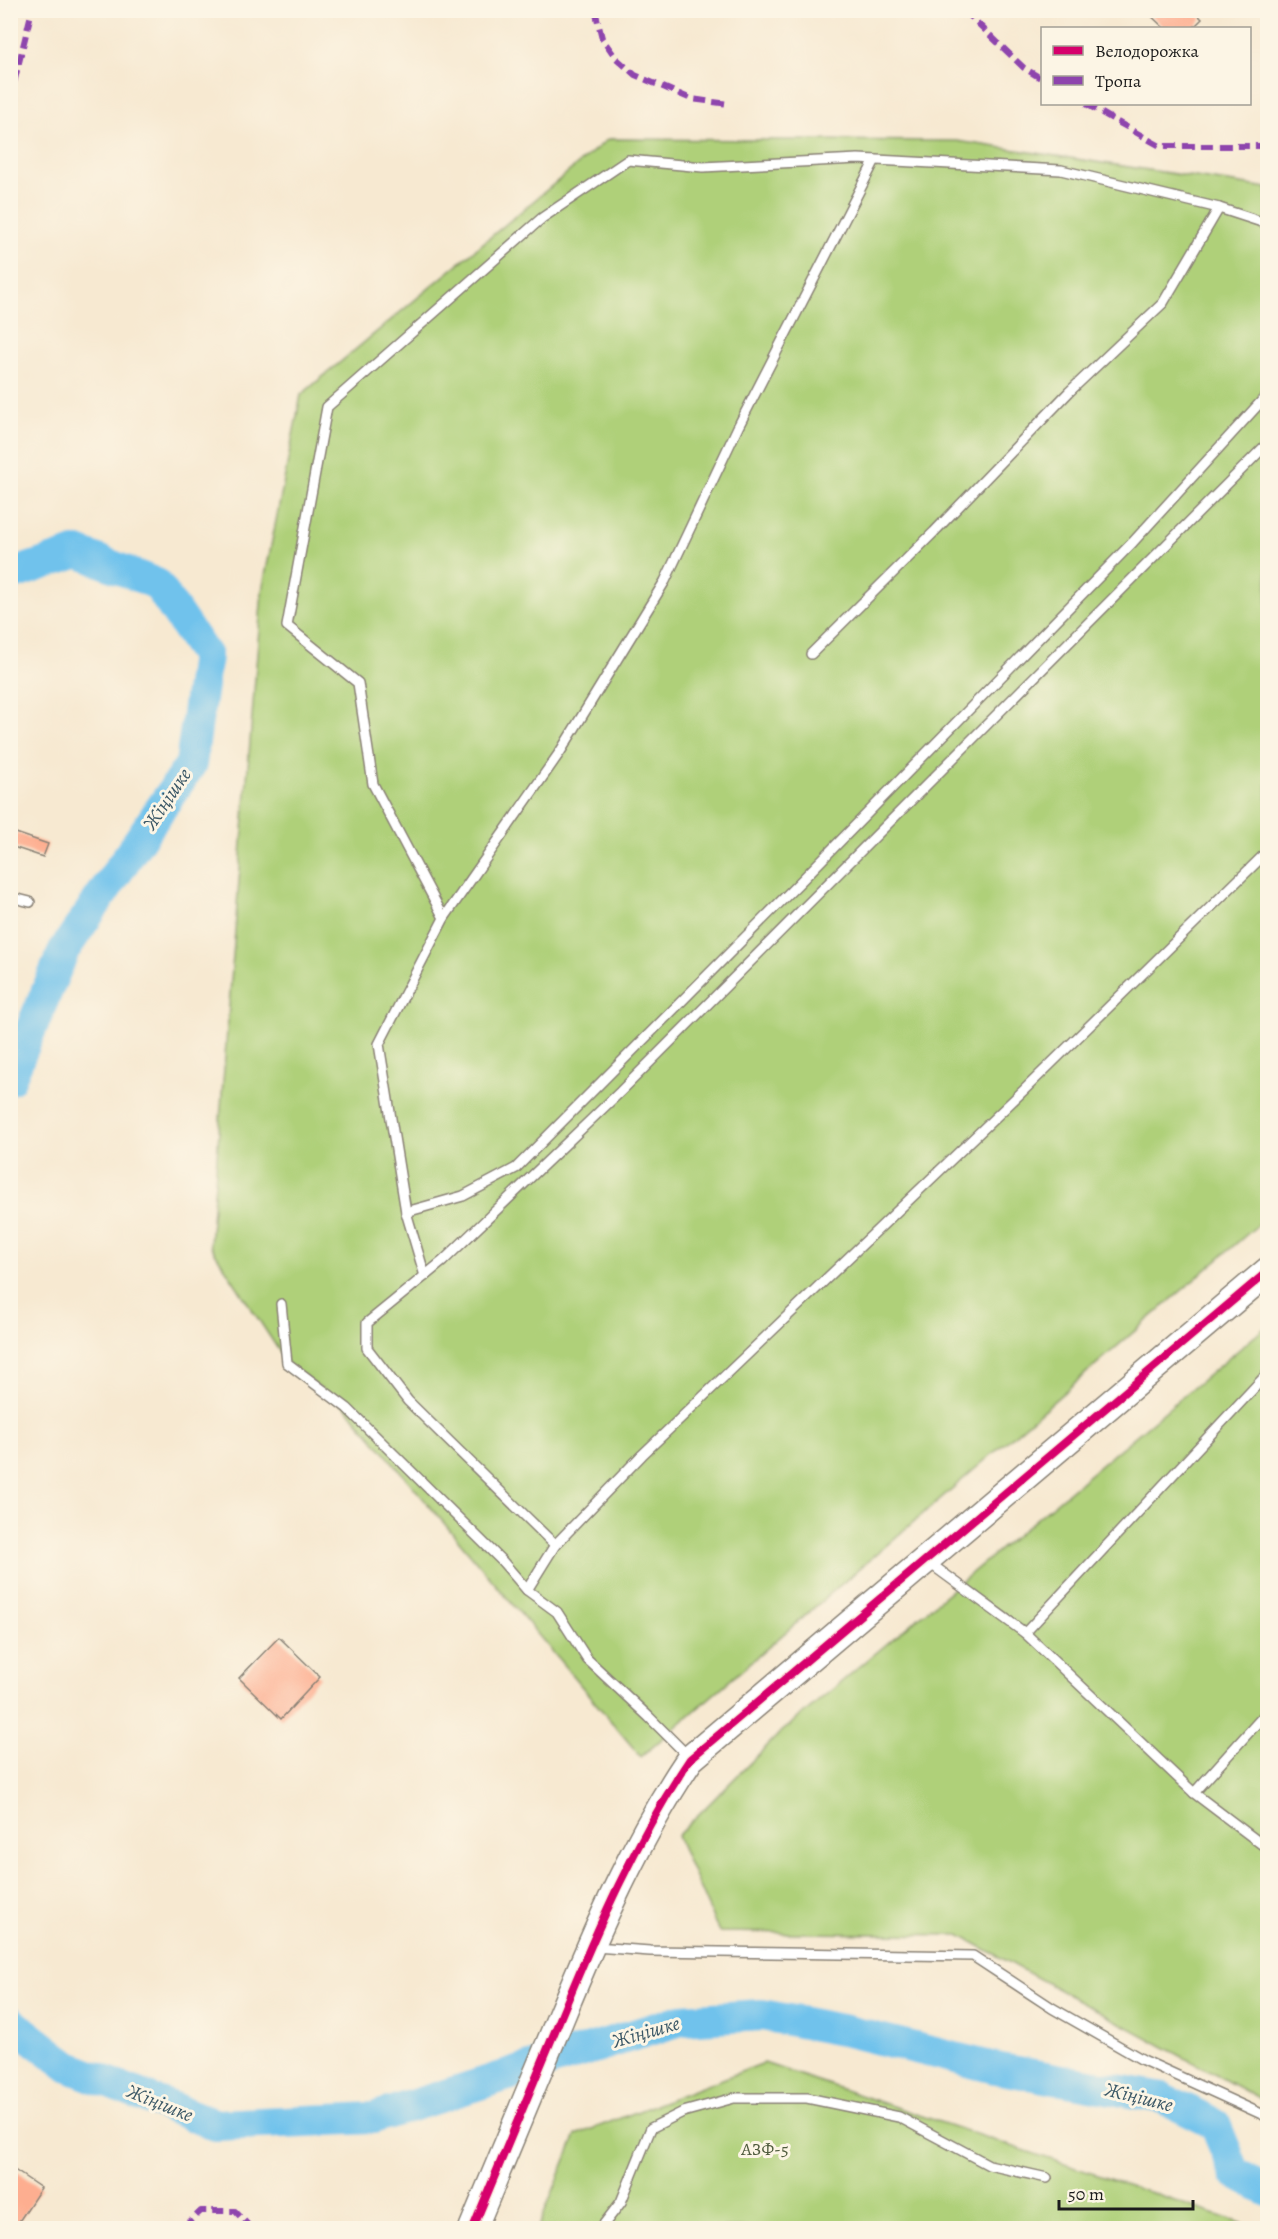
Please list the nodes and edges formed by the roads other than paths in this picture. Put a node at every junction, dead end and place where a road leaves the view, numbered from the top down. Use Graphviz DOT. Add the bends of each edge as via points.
graph roads {
  1 [pos="875,160"];
  2 [pos="1220,208"];
  3 [pos="1268,224"];
  4 [pos="1268,394"];
  5 [pos="1268,443"];
  6 [pos="811,654"];
  7 [pos="1268,851"];
  8 [pos="10,897"];
  9 [pos="30,902"];
  10 [pos="444,918"];
  11 [pos="406,1212"];
  12 [pos="1268,1271"];
  13 [pos="425,1276"];
  14 [pos="281,1304"];
  15 [pos="1268,1373"];
  16 [pos="555,1545"];
  17 [pos="922,1564"];
  18 [pos="527,1590"];
  19 [pos="1026,1633"];
  20 [pos="1268,1711"];
  21 [pos="690,1759"];
  22 [pos="1194,1793"];
  23 [pos="1268,1849"];
  24 [pos="587,1954"];
  25 [pos="1268,2117"];
  26 [pos="1047,2178"];
  27 [pos="473,2229"];
  28 [pos="601,2229"];
  1 -- 2 [label="lane" via="1061,170"];
  1 -- 10 [label="lane" via="738,427 665,581 560,752"];
  1 -- 10 [label="lane" via="703,167 628,160 542,218 327,407 287,626 358,682 373,784"];
  2 -- 3 [label="lane"];
  2 -- 6 [label="lane" via="1163,303 1069,392"];
  4 -- 11 [label="lane" via="1125,550 516,1168 463,1196"];
  5 -- 13 [label="lane" via="621,1092"];
  7 -- 16 [label="lane" via="651,1447"];
  8 -- 9 [label="lane"];
  10 -- 11 [label="lane" via="379,1044"];
  11 -- 13 [label="lane"];
  12 -- 17 [label="street"];
  13 -- 16 [label="lane" via="367,1323 367,1348 408,1401"];
  14 -- 18 [label="lane" via="287,1363 347,1408"];
  15 -- 19 [label="lane"];
  16 -- 18 [label="lane"];
  17 -- 19 [label="lane" via="935,1567"];
  17 -- 21 [label="street"];
  18 -- 21 [label="lane" via="557,1612 587,1659"];
  19 -- 22 [label="lane"];
  20 -- 22 [label="lane"];
  21 -- 24 [label="street" via="636,1851"];
  22 -- 23 [label="lane"];
  24 -- 25 [label="lane" via="650,1951 973,1956 1052,2008 1143,2060"];
  24 -- 27 [label="street"];
  26 -- 28 [label="lane" via="989,2165 899,2117 807,2098 734,2098 683,2112 651,2128 621,2202"];
}
